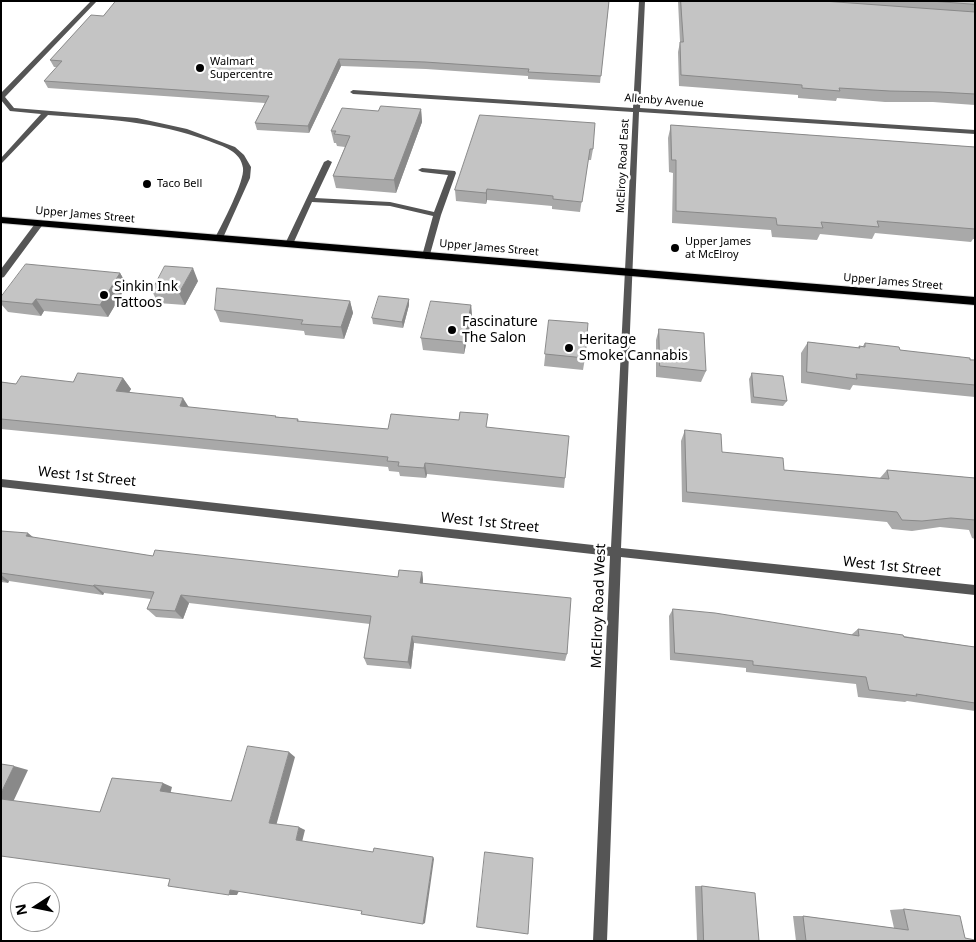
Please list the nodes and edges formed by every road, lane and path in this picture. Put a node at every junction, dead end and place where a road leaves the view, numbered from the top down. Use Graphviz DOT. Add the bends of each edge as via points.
graph roads {
  1 [pos="94,1"];
  2 [pos="642,1"];
  3 [pos="353,92"];
  4 [pos="2,97"];
  5 [pos="636,109"];
  6 [pos="47,112"];
  7 [pos="975,132"];
  8 [pos="1,162"];
  9 [pos="328,162"];
  10 [pos="422,170"];
  11 [pos="309,200"];
  12 [pos="437,215"];
  13 [pos="1,220"];
  14 [pos="40,223"];
  15 [pos="218,238"];
  16 [pos="289,244"];
  17 [pos="426,256"];
  18 [pos="627,272"];
  19 [pos="1,275"];
  20 [pos="975,301"];
  21 [pos="1,483"];
  22 [pos="616,552"];
  23 [pos="975,590"];
  24 [pos="600,941"];
  1 -- 4 [label="street"];
  2 -- 5 [label="street, McElroy Road East"];
  3 -- 5 [label="street, Allenby Avenue"];
  4 -- 6 [label="street" via="12,110"];
  5 -- 7 [label="street, Allenby Avenue"];
  5 -- 18 [label="street, McElroy Road East"];
  6 -- 8 [label="street"];
  6 -- 15 [label="street" via="137,120 185,130 232,148 242,156 247,166 246,178"];
  9 -- 11 [label="street"];
  10 -- 12 [label="street" via="452,173"];
  11 -- 12 [label="street" via="390,204"];
  11 -- 16 [label="street"];
  12 -- 17 [label="street"];
  13 -- 14 [label="main road, Upper James Street"];
  14 -- 15 [label="main road, Upper James Street"];
  14 -- 19 [label="street"];
  15 -- 16 [label="main road, Upper James Street"];
  16 -- 17 [label="main road, Upper James Street"];
  17 -- 18 [label="main road, Upper James Street"];
  18 -- 20 [label="main road, Upper James Street"];
  18 -- 22 [label="street, McElroy Road West"];
  21 -- 22 [label="street, West 1st Street"];
  22 -- 23 [label="street, West 1st Street"];
  22 -- 24 [label="street, McElroy Road West"];
}
